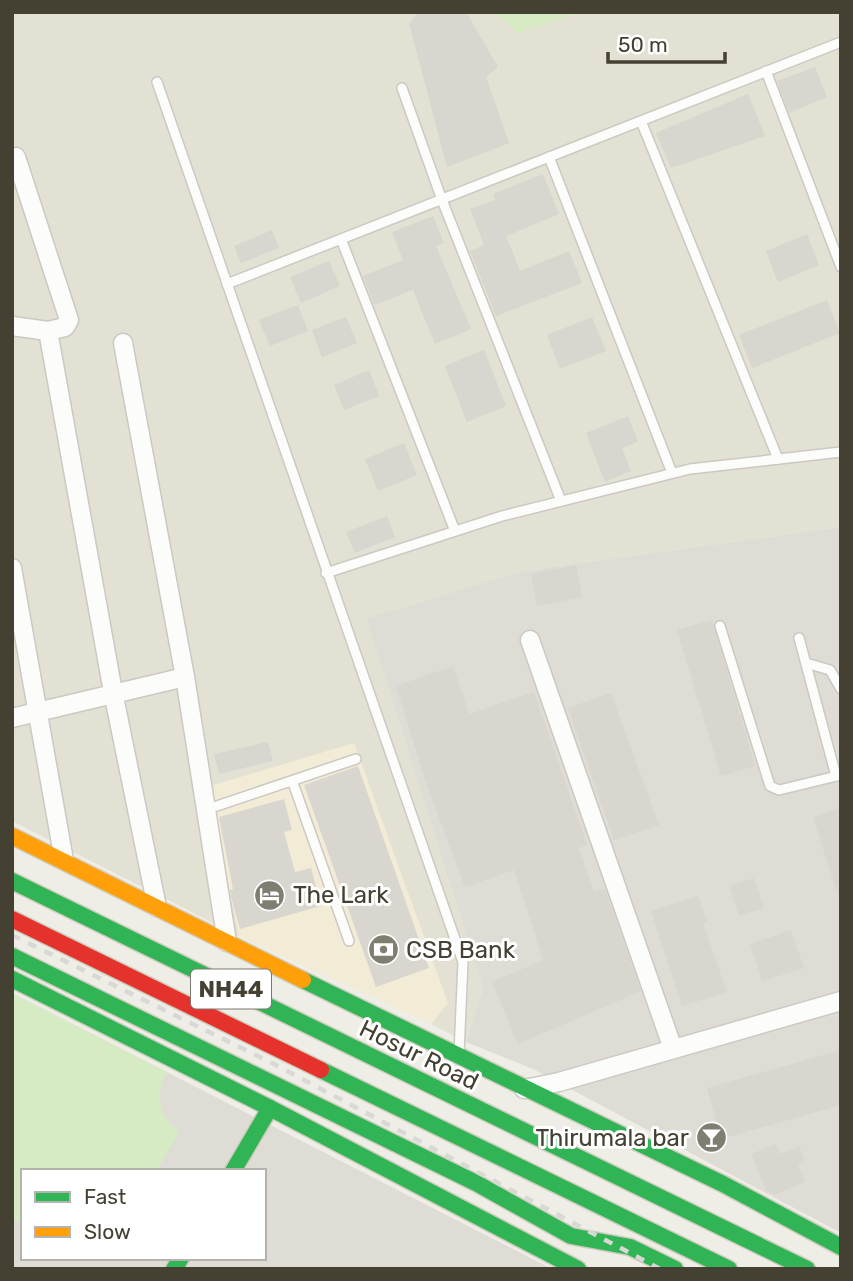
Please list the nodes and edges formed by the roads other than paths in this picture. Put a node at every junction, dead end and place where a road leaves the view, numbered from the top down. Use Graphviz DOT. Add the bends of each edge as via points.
graph roads {
  1 [pos="841,42"];
  2 [pos="766,72"];
  3 [pos="157,82"];
  4 [pos="402,88"];
  5 [pos="641,121"];
  6 [pos="16,157"];
  7 [pos="549,157"];
  8 [pos="442,200"];
  9 [pos="341,239"];
  10 [pos="841,267"];
  11 [pos="227,285"];
  12 [pos="12,326"];
  13 [pos="48,331"];
  14 [pos="123,343"];
  15 [pos="841,452"];
  16 [pos="778,459"];
  17 [pos="672,473"];
  18 [pos="561,501"];
  19 [pos="455,531"];
  20 [pos="12,568"];
  21 [pos="326,573"];
  22 [pos="720,626"];
  23 [pos="799,638"];
  24 [pos="530,640"];
  25 [pos="806,663"];
  26 [pos="184,677"];
  27 [pos="841,689"];
  28 [pos="113,692"];
  29 [pos="39,713"];
  30 [pos="12,718"];
  31 [pos="356,759"];
  32 [pos="838,775"];
  33 [pos="293,783"];
  34 [pos="205,810"];
  35 [pos="12,836"];
  36 [pos="64,860"];
  37 [pos="12,881"];
  38 [pos="157,907"];
  39 [pos="12,919"];
  40 [pos="349,941"];
  41 [pos="227,942"];
  42 [pos="12,956"];
  43 [pos="12,979"];
  44 [pos="841,1001"];
  45 [pos="673,1049"];
  46 [pos="459,1057"];
  47 [pos="524,1089"];
  48 [pos="270,1108"];
  49 [pos="341,1117"];
  50 [pos="328,1138"];
  51 [pos="234,1169"];
  52 [pos="837,1245"];
  53 [pos="841,1262"];
  54 [pos="578,1269"];
  55 [pos="676,1269"];
  56 [pos="729,1269"];
  57 [pos="807,1269"];
  1 -- 2 [label="lane"];
  2 -- 5 [label="lane"];
  2 -- 10 [label="lane"];
  3 -- 11 [label="lane"];
  4 -- 8 [label="lane"];
  5 -- 7 [label="lane"];
  5 -- 16 [label="lane"];
  6 -- 13 [label="street" via="69,320 65,327"];
  7 -- 8 [label="lane"];
  7 -- 17 [label="lane"];
  8 -- 9 [label="lane"];
  8 -- 18 [label="lane"];
  9 -- 11 [label="lane"];
  9 -- 19 [label="lane"];
  11 -- 21 [label="lane"];
  12 -- 13 [label="street"];
  13 -- 28 [label="street"];
  14 -- 26 [label="street"];
  15 -- 16 [label="lane"];
  16 -- 17 [label="lane"];
  17 -- 18 [label="lane"];
  18 -- 19 [label="lane"];
  19 -- 21 [label="lane"];
  20 -- 29 [label="street"];
  21 -- 46 [label="lane" via="463,962"];
  22 -- 32 [label="lane" via="770,786 779,790"];
  23 -- 25 [label="lane"];
  24 -- 45 [label="street"];
  25 -- 27 [label="lane" via="830,670"];
  25 -- 32 [label="lane"];
  26 -- 28 [label="street"];
  26 -- 34 [label="street"];
  28 -- 29 [label="street"];
  28 -- 38 [label="street"];
  29 -- 30 [label="street"];
  29 -- 36 [label="street"];
  31 -- 33 [label="lane"];
  33 -- 34 [label="lane"];
  33 -- 40 [label="lane"];
  34 -- 41 [label="street"];
  35 -- 36 [label="main road"];
  36 -- 38 [label="main road"];
  37 -- 57 [label="main road, Hosur Road / NH44"];
  38 -- 41 [label="main road"];
  39 -- 56 [label="main road, NH44"];
  41 -- 46 [label="main road"];
  42 -- 49 [label="main road"];
  43 -- 48 [label="main road"];
  44 -- 45 [label="street"];
  45 -- 47 [label="street"];
  46 -- 47 [label="main road"];
  47 -- 52 [label="main road" via="723,1184"];
  48 -- 50 [label="main road"];
  48 -- 51 [label="main road"];
  49 -- 50 [label="main road"];
  49 -- 55 [label="main road" via="571,1236 630,1247"];
  50 -- 54 [label="main road"];
  52 -- 53 [label="main road" via="835,1256"];
}
